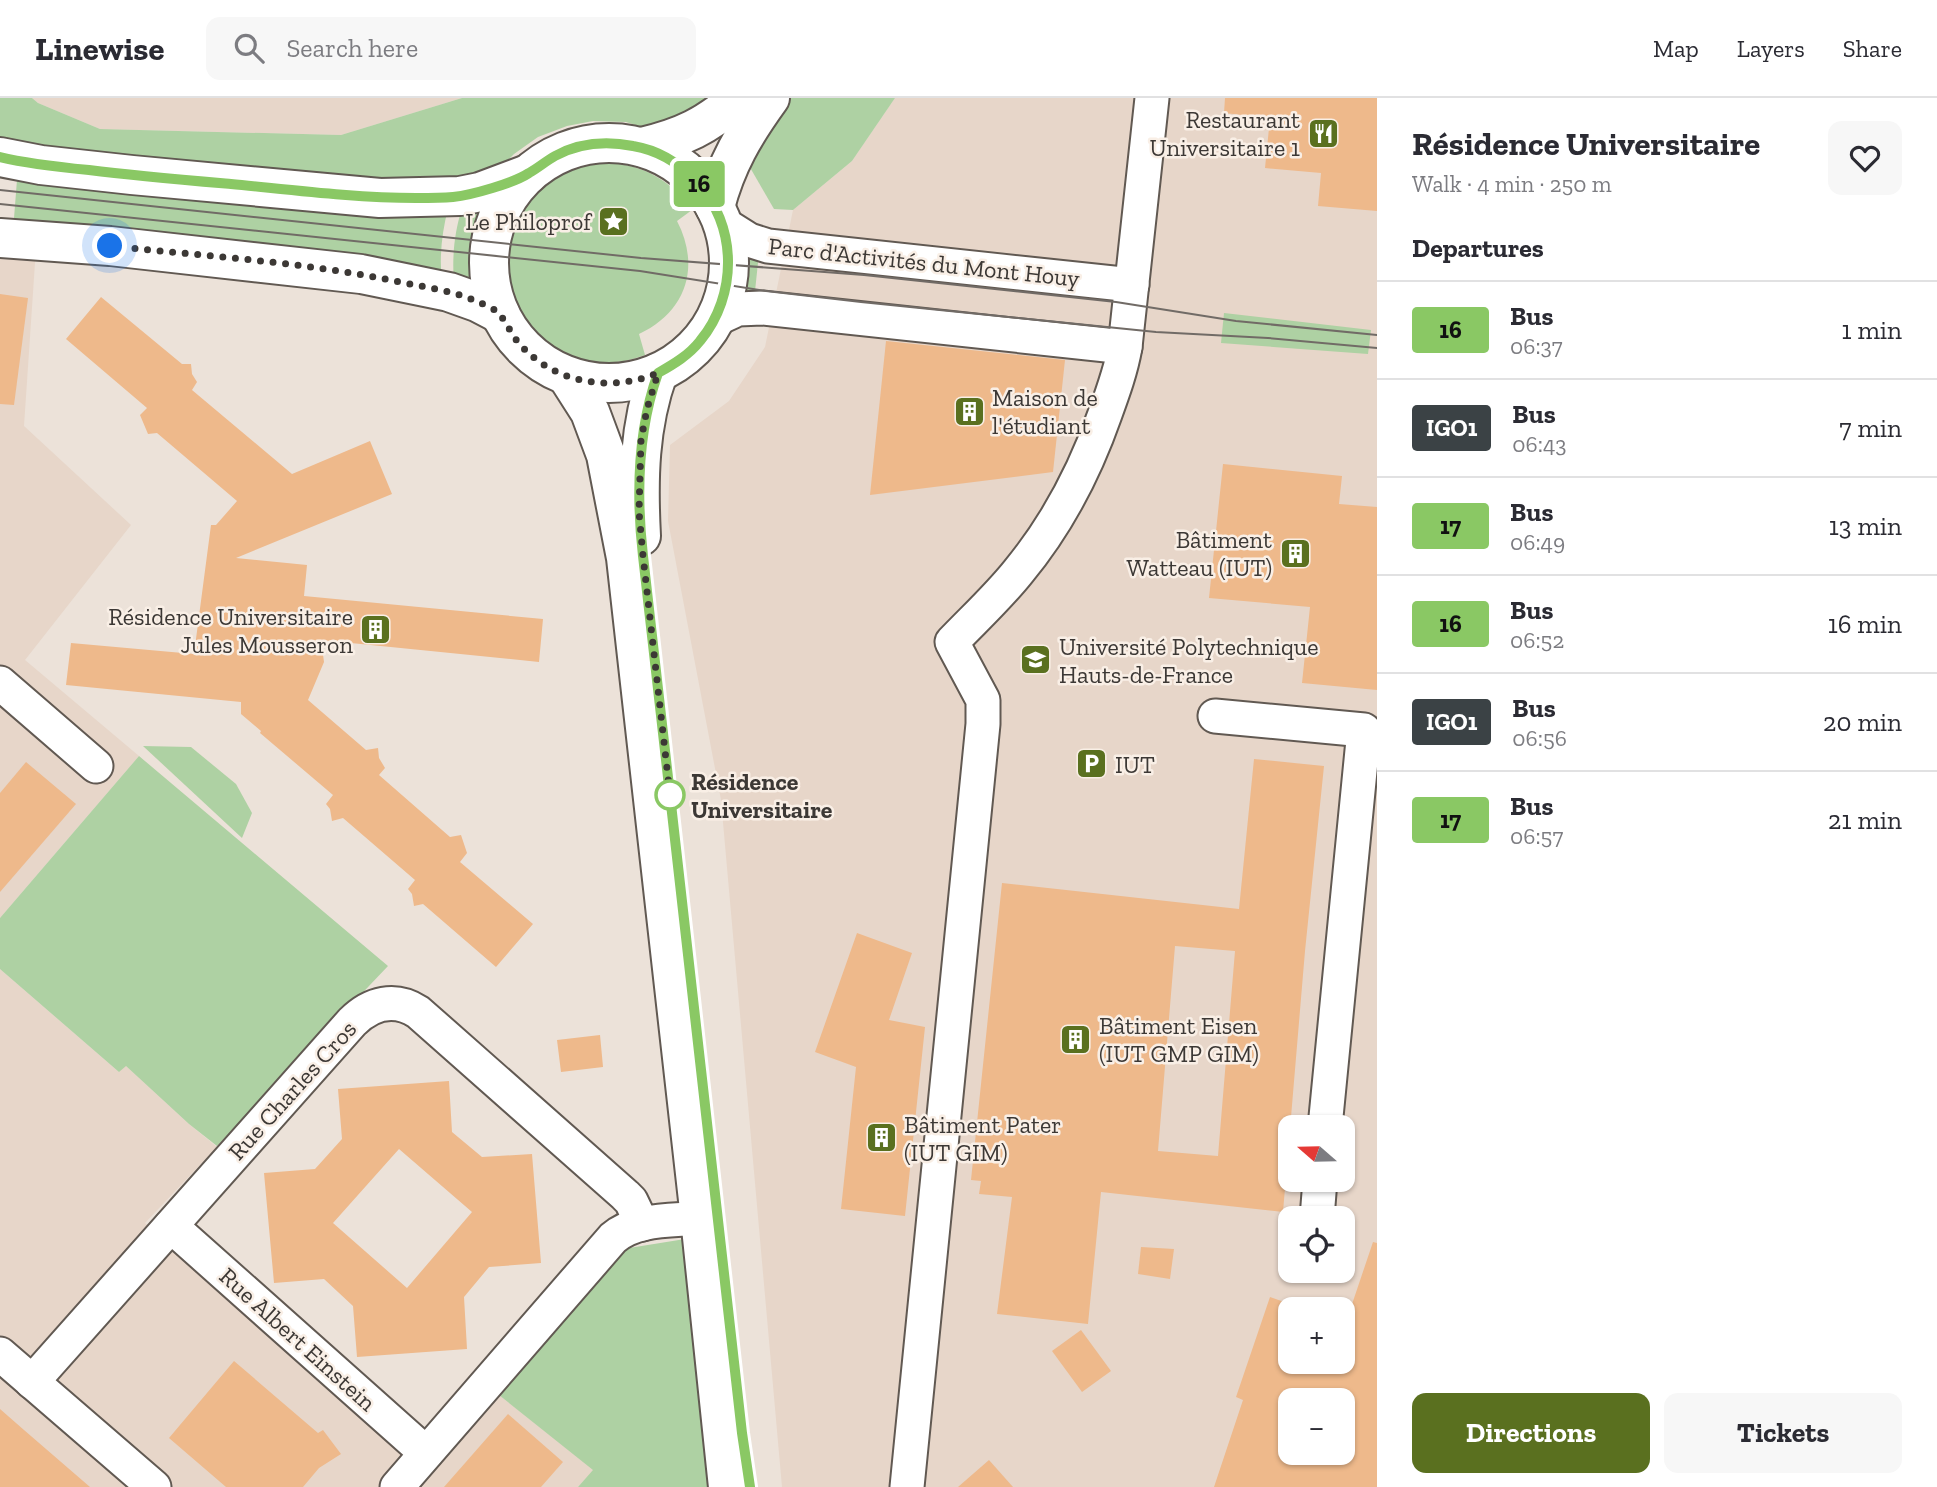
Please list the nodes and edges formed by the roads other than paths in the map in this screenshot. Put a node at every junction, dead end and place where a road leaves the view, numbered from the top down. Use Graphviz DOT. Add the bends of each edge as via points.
graph roads {
  1 [pos="739,98"];
  2 [pos="770,98"];
  3 [pos="1152,98"];
  4 [pos="642,147"];
  5 [pos="0,157"];
  6 [pos="528,174"];
  7 [pos="718,215"];
  8 [pos="0,238"];
  9 [pos="1132,285"];
  10 [pos="500,314"];
  11 [pos="714,320"];
  12 [pos="1125,347"];
  13 [pos="658,373"];
  14 [pos="567,376"];
  15 [pos="0,683"];
  16 [pos="1215,716"];
  17 [pos="96,766"];
  18 [pos="1326,1115"];
  19 [pos="700,1218"];
  20 [pos="642,1224"];
  21 [pos="171,1226"];
  22 [pos="0,1354"];
  23 [pos="32,1382"];
  24 [pos="426,1453"];
  25 [pos="154,1487"];
  26 [pos="397,1487"];
  27 [pos="728,1487"];
  28 [pos="750,1487"];
  29 [pos="907,1487"];
  1 -- 4 [label="main road" via="688,134"];
  2 -- 7 [label="main road" via="734,152 724,176"];
  3 -- 9 [label="street"];
  4 -- 6 [label="main road" via="581,146 558,154"];
  4 -- 7 [label="main road" via="684,170 702,187"];
  5 -- 6 [label="main road" via="132,175 380,198 452,197"];
  6 -- 10 [label="main road" via="504,205 489,248 492,291"];
  7 -- 9 [label="street, Parc d'Activités du Mont Houy" via="749,240 768,246"];
  7 -- 11 [label="main road" via="728,274"];
  8 -- 10 [label="main road" via="361,274 459,295"];
  9 -- 12 [label="street"];
  10 -- 14 [label="main road" via="527,352"];
  11 -- 12 [label="street" via="755,307"];
  11 -- 13 [label="main road" via="691,351"];
  12 -- 29 [label="street" via="1096,440 1056,519 1016,575 952,642 983,700 984,723"];
  13 -- 14 [label="main road" via="613,384"];
  13 -- 28 [label="main road" via="641,440 641,540"];
  14 -- 19 [label="main road" via="595,422 609,466 624,546"];
  15 -- 17 [label="street"];
  16 -- 18 [label="street" via="1364,730"];
  19 -- 20 [label="street"];
  19 -- 27 [label="main road"];
  20 -- 21 [label="street, Rue Charles Cros" via="625,1195 439,1030 410,1007 389,1002 359,1015"];
  20 -- 24 [label="street" via="613,1238"];
  21 -- 23 [label="street, Rue Charles Cros"];
  21 -- 24 [label="street, Rue Albert Einstein"];
  22 -- 23 [label="street"];
  23 -- 25 [label="street"];
  24 -- 26 [label="street"];
}
